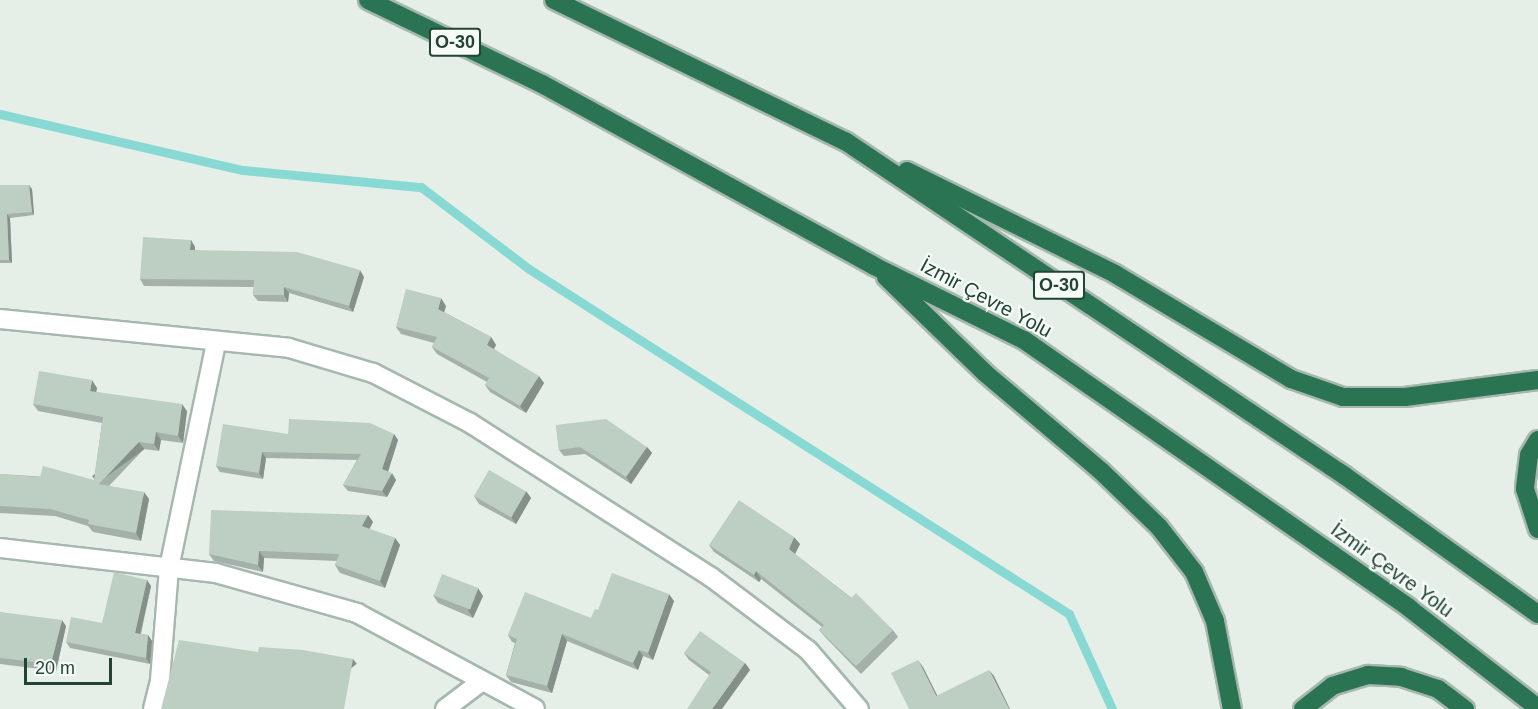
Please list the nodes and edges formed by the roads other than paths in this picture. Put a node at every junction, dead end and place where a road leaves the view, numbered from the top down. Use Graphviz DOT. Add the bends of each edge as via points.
graph roads {
  1 [pos="369,0"];
  2 [pos="554,0"];
  3 [pos="845,141"];
  4 [pos="874,266"];
  5 [pos="0,319"];
  6 [pos="216,344"];
  7 [pos="1538,380"];
  8 [pos="1538,440"];
  9 [pos="1538,529"];
  10 [pos="0,548"];
  11 [pos="169,568"];
  12 [pos="1538,614"];
  13 [pos="482,681"];
  14 [pos="507,701"];
  15 [pos="1538,708"];
  16 [pos="153,709"];
  17 [pos="445,709"];
  18 [pos="535,709"];
  19 [pos="859,709"];
  20 [pos="1232,709"];
  21 [pos="1304,709"];
  22 [pos="1465,709"];
  1 -- 4 [label="highway, İzmir Çevre Yolu / O-30" via="542,84"];
  2 -- 3 [label="highway, O-30"];
  3 -- 7 [label="highway" via="1114,274 1291,379 1343,397 1405,397"];
  3 -- 12 [label="highway, O-30" via="1345,476"];
  4 -- 15 [label="highway, İzmir Çevre Yolu / O-30" via="1024,340 1409,608"];
  4 -- 20 [label="highway" via="985,373 1101,471 1159,527 1194,572 1215,621"];
  5 -- 6 [label="street"];
  6 -- 11 [label="street"];
  6 -- 19 [label="street" via="289,348 373,373 470,423 711,577 808,650"];
  8 -- 9 [label="highway" via="1529,455 1525,489"];
  10 -- 11 [label="street"];
  11 -- 13 [label="street" via="216,573 357,613"];
  11 -- 16 [label="street" via="160,680"];
  13 -- 14 [label="street"];
  13 -- 17 [label="street"];
  14 -- 18 [label="street"];
  21 -- 22 [label="highway" via="1332,686 1368,675 1401,677 1437,689"];
}
